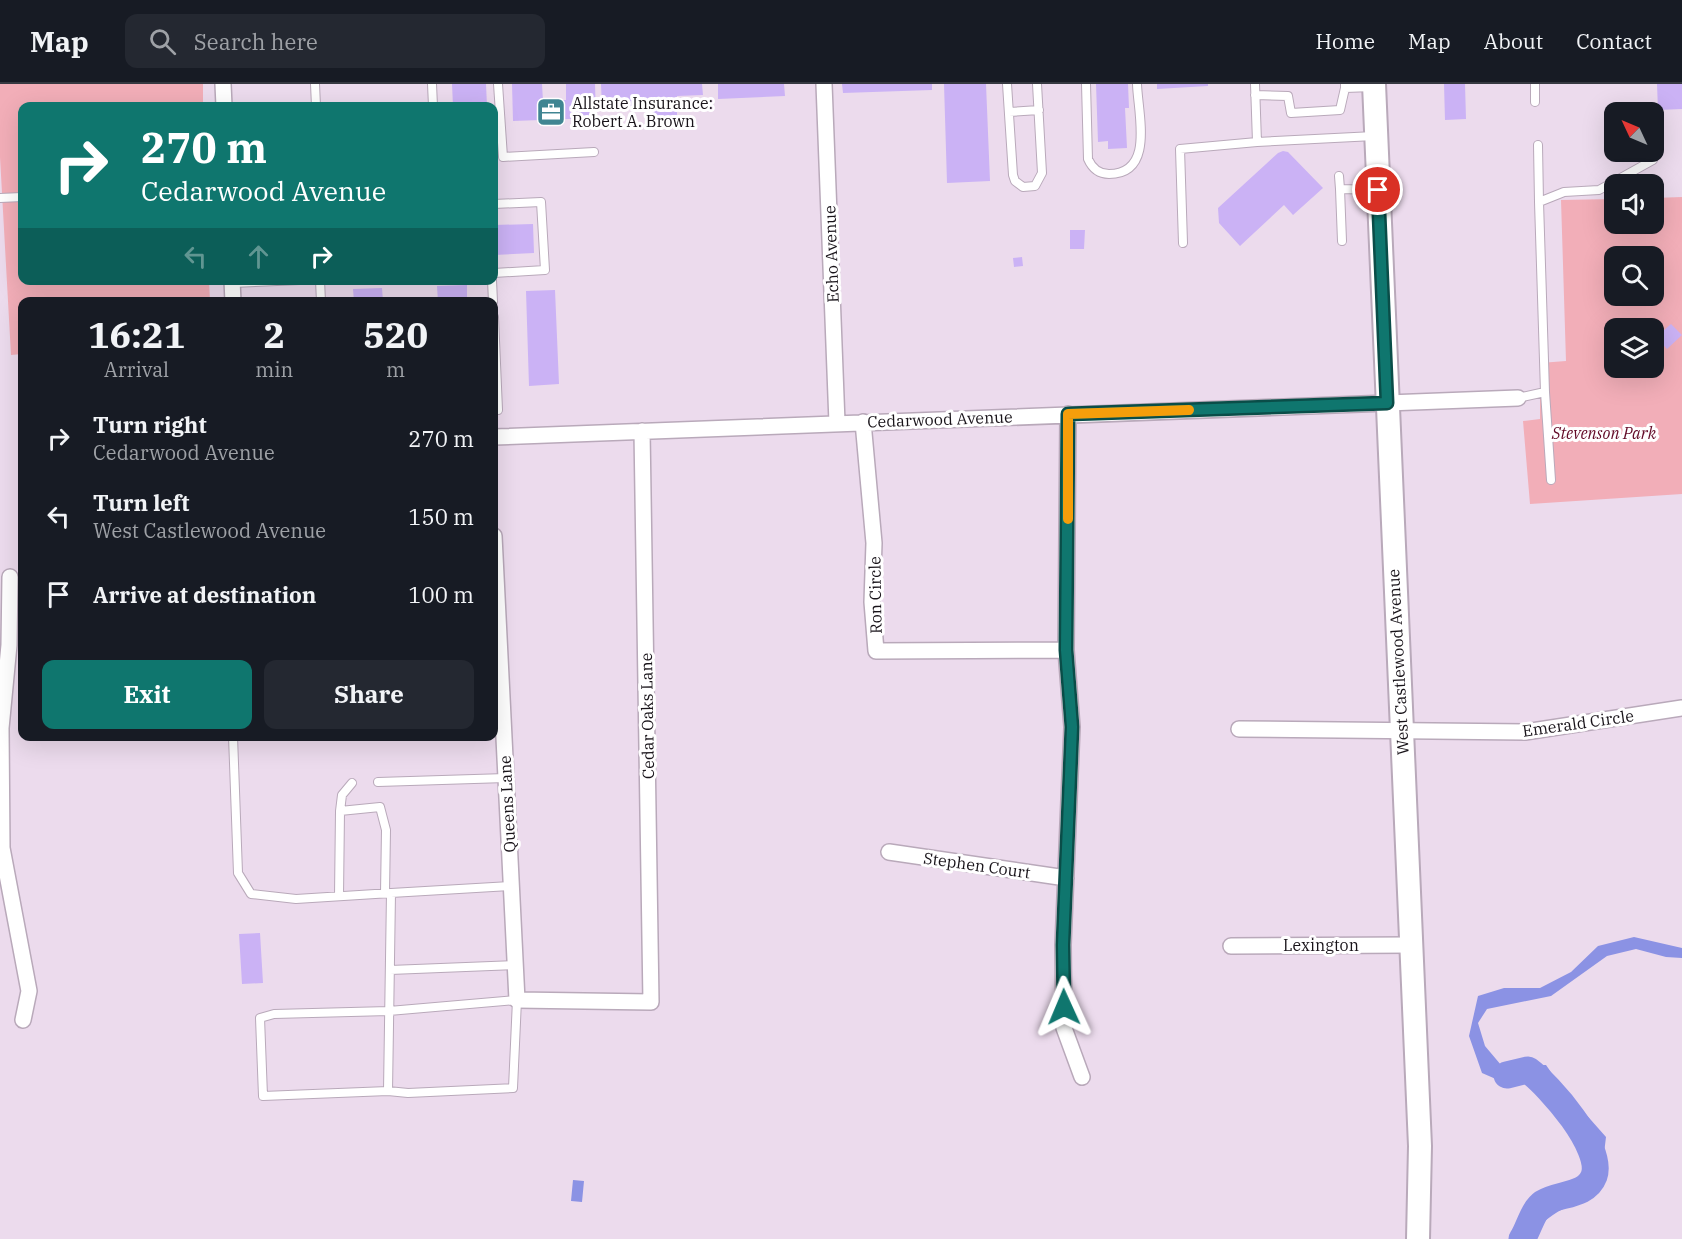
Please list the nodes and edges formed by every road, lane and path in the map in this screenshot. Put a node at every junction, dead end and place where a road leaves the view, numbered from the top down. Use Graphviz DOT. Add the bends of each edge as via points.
graph roads {
  1 [pos="223,84"];
  2 [pos="315,84"];
  3 [pos="432,84"];
  4 [pos="498,84"];
  5 [pos="824,84"];
  6 [pos="1007,84"];
  7 [pos="1037,84"];
  8 [pos="1086,84"];
  9 [pos="1137,84"];
  10 [pos="1255,84"];
  11 [pos="1535,84"];
  12 [pos="1345,86"];
  13 [pos="1374,86"];
  14 [pos="1255,95"];
  15 [pos="224,102"];
  16 [pos="316,102"];
  17 [pos="433,102"];
  18 [pos="1535,102"];
  19 [pos="1039,110"];
  20 [pos="1009,112"];
  21 [pos="1376,136"];
  22 [pos="1257,142"];
  23 [pos="1538,145"];
  24 [pos="594,152"];
  25 [pos="1649,162"];
  26 [pos="1339,176"];
  27 [pos="1340,189"];
  28 [pos="1378,190"];
  29 [pos="18,197"];
  30 [pos="0,198"];
  31 [pos="1539,202"];
  32 [pos="498,204"];
  33 [pos="1342,241"];
  34 [pos="1183,243"];
  35 [pos="498,273"];
  36 [pos="1545,392"];
  37 [pos="1518,398"];
  38 [pos="1387,403"];
  39 [pos="1068,414"];
  40 [pos="863,422"];
  41 [pos="837,423"];
  42 [pos="642,431"];
  43 [pos="498,437"];
  44 [pos="1551,480"];
  45 [pos="11,577"];
  46 [pos="498,617"];
  47 [pos="1066,650"];
  48 [pos="1682,708"];
  49 [pos="1239,729"];
  50 [pos="1401,730"];
  51 [pos="233,741"];
  52 [pos="506,778"];
  53 [pos="378,782"];
  54 [pos="352,783"];
  55 [pos="340,811"];
  56 [pos="888,852"];
  57 [pos="1066,878"];
  58 [pos="511,886"];
  59 [pos="388,893"];
  60 [pos="339,896"];
  61 [pos="1411,945"];
  62 [pos="1231,946"];
  63 [pos="516,965"];
  64 [pos="390,970"];
  65 [pos="517,1000"];
  66 [pos="389,1011"];
  67 [pos="23,1020"];
  68 [pos="1082,1077"];
  69 [pos="388,1091"];
  70 [pos="1418,1239"];
  1 -- 15 [label="street"];
  2 -- 16 [label="lane"];
  3 -- 17 [label="lane"];
  4 -- 24 [label="lane" via="503,157"];
  5 -- 41 [label="street, Echo Avenue"];
  6 -- 20 [label="lane"];
  7 -- 19 [label="lane"];
  8 -- 9 [label="lane" via="1088,159 1091,166 1106,174 1130,169 1140,154"];
  10 -- 14 [label="lane"];
  11 -- 18 [label="lane"];
  12 -- 13 [label="lane"];
  12 -- 14 [label="lane" via="1340,110 1291,112 1288,96"];
  13 -- 21 [label="street, West Castlewood Avenue"];
  14 -- 22 [label="lane"];
  19 -- 20 [label="lane"];
  19 -- 20 [label="lane" via="1042,173 1035,186 1023,187 1012,175"];
  21 -- 22 [label="lane"];
  21 -- 28 [label="street, West Castlewood Avenue"];
  22 -- 34 [label="lane" via="1180,149"];
  23 -- 31 [label="lane"];
  25 -- 31 [label="lane" via="1599,190 1564,192"];
  26 -- 27 [label="lane"];
  27 -- 28 [label="lane"];
  27 -- 33 [label="lane"];
  28 -- 38 [label="street, West Castlewood Avenue"];
  29 -- 30 [label="lane"];
  31 -- 36 [label="lane"];
  32 -- 35 [label="lane" via="541,202 545,270"];
  36 -- 37 [label="lane"];
  36 -- 44 [label="lane"];
  37 -- 38 [label="street, Cedarwood Avenue"];
  38 -- 39 [label="street, Cedarwood Avenue"];
  38 -- 50 [label="street, West Castlewood Avenue"];
  39 -- 40 [label="street, Cedarwood Avenue"];
  39 -- 47 [label="street"];
  40 -- 41 [label="street, Cedarwood Avenue"];
  40 -- 47 [label="street, Ron Circle" via="874,543 872,602 876,651"];
  41 -- 42 [label="street, Cedarwood Avenue"];
  42 -- 43 [label="street, Cedarwood Avenue"];
  42 -- 65 [label="street, Cedar Oaks Lane" via="651,1002"];
  45 -- 67 [label="street" via="1,728 2,848 29,991"];
  46 -- 52 [label="street, Queens Lane"];
  47 -- 57 [label="street" via="1072,727"];
  48 -- 50 [label="street, Emerald Circle" via="1525,732"];
  49 -- 50 [label="street, Emerald Circle"];
  50 -- 61 [label="street, West Castlewood Avenue"];
  51 -- 60 [label="lane" via="238,873 245,886 251,894 267,898"];
  52 -- 53 [label="lane"];
  52 -- 58 [label="street, Queens Lane"];
  54 -- 55 [label="lane" via="342,795"];
  55 -- 59 [label="lane" via="380,807 386,830"];
  55 -- 60 [label="lane"];
  56 -- 57 [label="street, Stephen Court"];
  57 -- 68 [label="street" via="1064,1028"];
  58 -- 59 [label="lane"];
  58 -- 63 [label="street, Queens Lane"];
  59 -- 60 [label="lane"];
  59 -- 64 [label="lane"];
  61 -- 62 [label="street, Lexington"];
  61 -- 70 [label="street, West Castlewood Avenue" via="1420,1146"];
  63 -- 64 [label="lane"];
  63 -- 65 [label="street, Queens Lane"];
  64 -- 66 [label="lane"];
  65 -- 66 [label="lane"];
  65 -- 69 [label="lane" via="513,1088"];
  66 -- 69 [label="lane"];
  66 -- 69 [label="lane" via="274,1014 260,1018 263,1096"];
}
